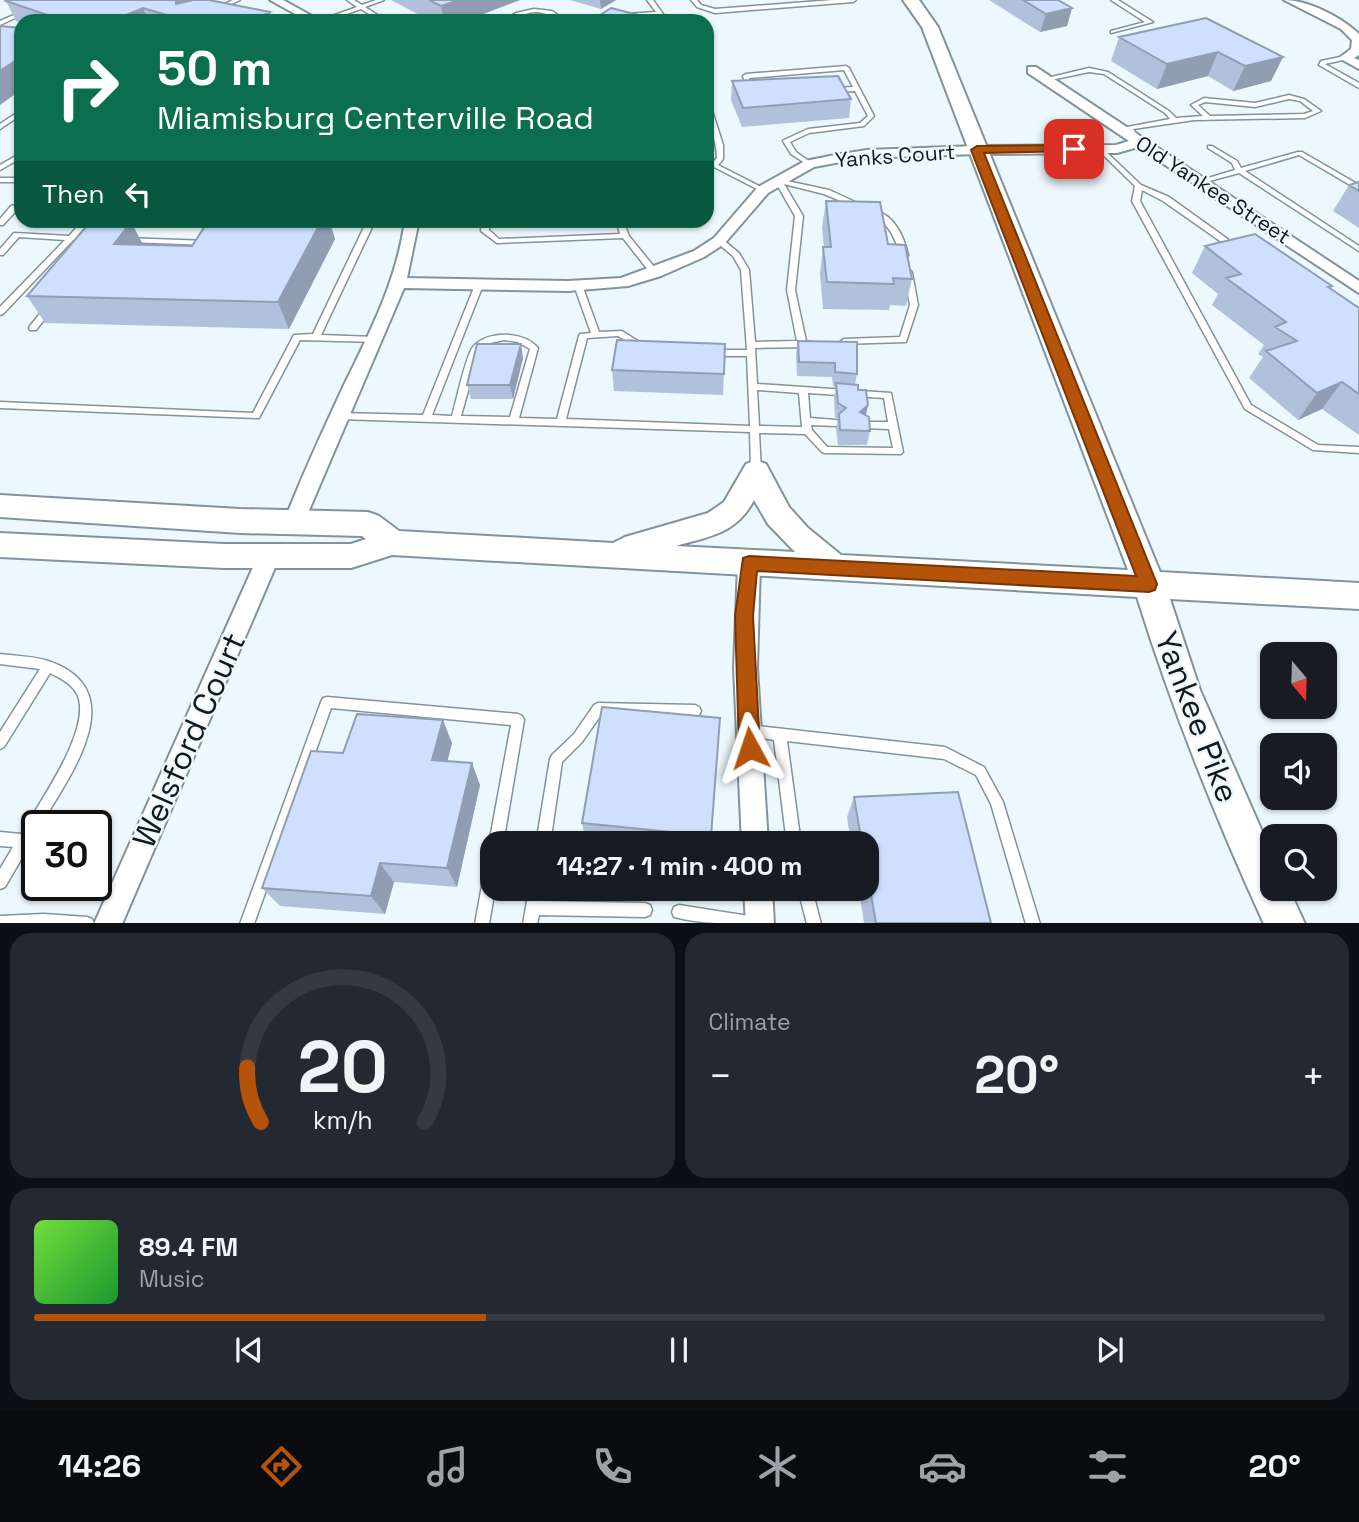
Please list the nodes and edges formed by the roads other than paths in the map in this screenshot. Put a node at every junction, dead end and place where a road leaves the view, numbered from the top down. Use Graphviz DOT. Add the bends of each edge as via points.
graph roads {
  1 [pos="237,0"];
  2 [pos="275,0"];
  3 [pos="350,0"];
  4 [pos="381,0"];
  5 [pos="650,0"];
  6 [pos="694,0"];
  7 [pos="737,0"];
  8 [pos="853,0"];
  9 [pos="911,0"];
  10 [pos="1114,0"];
  11 [pos="1289,0"];
  12 [pos="837,1"];
  13 [pos="215,3"];
  14 [pos="225,5"];
  15 [pos="361,7"];
  16 [pos="32,9"];
  17 [pos="234,9"];
  18 [pos="744,9"];
  19 [pos="212,11"];
  20 [pos="659,13"];
  21 [pos="22,14"];
  22 [pos="304,14"];
  23 [pos="340,14"];
  24 [pos="372,14"];
  25 [pos="520,14"];
  26 [pos="554,14"];
  27 [pos="647,14"];
  28 [pos="0,25"];
  29 [pos="1359,26"];
  30 [pos="1345,27"];
  31 [pos="10,30"];
  32 [pos="1113,32"];
  33 [pos="1358,44"];
  34 [pos="1345,58"];
  35 [pos="1359,65"];
  36 [pos="1032,70"];
  37 [pos="1046,79"];
  38 [pos="1359,86"];
  39 [pos="857,89"];
  40 [pos="831,90"];
  41 [pos="766,94"];
  42 [pos="1255,105"];
  43 [pos="1266,117"];
  44 [pos="1209,118"];
  45 [pos="1175,121"];
  46 [pos="714,126"];
  47 [pos="1139,142"];
  48 [pos="1210,147"];
  49 [pos="1099,148"];
  50 [pos="977,150"];
  51 [pos="714,164"];
  52 [pos="810,164"];
  53 [pos="714,169"];
  54 [pos="1240,170"];
  55 [pos="778,181"];
  56 [pos="1200,182"];
  57 [pos="1139,186"];
  58 [pos="1359,188"];
  59 [pos="763,190"];
  60 [pos="14,208"];
  61 [pos="0,222"];
  62 [pos="80,228"];
  63 [pos="368,228"];
  64 [pos="411,228"];
  65 [pos="485,228"];
  66 [pos="622,228"];
  67 [pos="214,235"];
  68 [pos="625,236"];
  69 [pos="70,239"];
  70 [pos="104,239"];
  71 [pos="117,240"];
  72 [pos="719,242"];
  73 [pos="1359,249"];
  74 [pos="0,253"];
  75 [pos="1245,255"];
  76 [pos="655,273"];
  77 [pos="397,283"];
  78 [pos="479,285"];
  79 [pos="578,285"];
  80 [pos="1359,288"];
  81 [pos="56,299"];
  82 [pos="2,308"];
  83 [pos="33,328"];
  84 [pos="596,335"];
  85 [pos="316,337"];
  86 [pos="374,340"];
  87 [pos="827,343"];
  88 [pos="802,344"];
  89 [pos="815,344"];
  90 [pos="751,349"];
  91 [pos="650,350"];
  92 [pos="698,352"];
  93 [pos="753,387"];
  94 [pos="803,390"];
  95 [pos="0,405"];
  96 [pos="339,416"];
  97 [pos="426,418"];
  98 [pos="456,419"];
  99 [pos="514,420"];
  100 [pos="561,422"];
  101 [pos="836,423"];
  102 [pos="865,425"];
  103 [pos="806,426"];
  104 [pos="894,426"];
  105 [pos="754,429"];
  106 [pos="1359,450"];
  107 [pos="756,471"];
  108 [pos="0,506"];
  109 [pos="294,522"];
  110 [pos="388,540"];
  111 [pos="0,545"];
  112 [pos="182,554"];
  113 [pos="269,556"];
  114 [pos="610,557"];
  115 [pos="749,564"];
  116 [pos="835,568"];
  117 [pos="1149,584"];
  118 [pos="1359,596"];
  119 [pos="0,659"];
  120 [pos="48,666"];
  121 [pos="695,712"];
  122 [pos="748,731"];
  123 [pos="780,735"];
  124 [pos="0,743"];
  125 [pos="42,810"];
  126 [pos="498,831"];
  127 [pos="544,831"];
  128 [pos="754,831"];
  129 [pos="792,831"];
  130 [pos="0,839"];
  131 [pos="21,841"];
  132 [pos="21,846"];
  133 [pos="0,882"];
  134 [pos="486,901"];
  135 [pos="534,901"];
  136 [pos="759,901"];
  137 [pos="808,901"];
  138 [pos="533,908"];
  139 [pos="645,910"];
  140 [pos="679,912"];
  141 [pos="0,923"];
  142 [pos="87,923"];
  143 [pos="108,923"];
  144 [pos="247,923"];
  145 [pos="482,923"];
  146 [pos="530,923"];
  147 [pos="755,923"];
  148 [pos="760,923"];
  149 [pos="814,923"];
  150 [pos="1033,923"];
  151 [pos="1286,923"];
  1 -- 14 [label="lane"];
  2 -- 22 [label="street"];
  3 -- 15 [label="lane"];
  4 -- 15 [label="lane"];
  5 -- 20 [label="lane"];
  6 -- 18 [label="lane" via="706,9"];
  7 -- 18 [label="lane"];
  8 -- 12 [label="lane"];
  9 -- 50 [label="main road, Yankee Pike" via="930,27"];
  10 -- 32 [label="lane" via="1150,22"];
  11 -- 30 [label="street"];
  12 -- 18 [label="lane"];
  13 -- 14 [label="lane"];
  14 -- 17 [label="lane"];
  14 -- 19 [label="lane"];
  15 -- 23 [label="lane"];
  15 -- 24 [label="lane"];
  16 -- 21 [label="lane"];
  20 -- 27 [label="lane"];
  25 -- 26 [label="lane"];
  28 -- 31 [label="lane"];
  29 -- 30 [label="street"];
  30 -- 33 [label="street"];
  33 -- 34 [label="street" via="1357,51"];
  34 -- 35 [label="street"];
  34 -- 38 [label="lane" via="1322,65"];
  36 -- 37 [label="street, Old Yankee Street"];
  37 -- 45 [label="lane" via="1088,70 1106,74"];
  37 -- 47 [label="street, Old Yankee Street"];
  39 -- 40 [label="lane"];
  39 -- 41 [label="lane" via="846,68 746,76 752,95"];
  39 -- 52 [label="lane" via="871,116 862,125 808,131 786,141 793,153"];
  42 -- 43 [label="lane"];
  42 -- 43 [label="lane" via="1289,97 1318,111 1306,116"];
  42 -- 44 [label="lane" via="1204,100 1194,105"];
  43 -- 44 [label="lane"];
  44 -- 45 [label="lane"];
  45 -- 47 [label="lane" via="1129,128"];
  46 -- 51 [label="lane" via="720,159"];
  47 -- 49 [label="street, Yanks Court" via="1117,149"];
  47 -- 56 [label="street, Old Yankee Street"];
  48 -- 54 [label="lane"];
  49 -- 50 [label="street, Yanks Court"];
  49 -- 57 [label="lane"];
  50 -- 52 [label="street, Yanks Court" via="867,154"];
  50 -- 117 [label="main road, Yankee Pike"];
  52 -- 55 [label="street, Yanks Court"];
  53 -- 59 [label="lane"];
  54 -- 56 [label="lane"];
  54 -- 58 [label="lane" via="1300,153"];
  54 -- 73 [label="lane"];
  55 -- 59 [label="street, Yanks Court"];
  55 -- 87 [label="lane" via="826,192 881,216 901,236 914,305 903,340"];
  55 -- 88 [label="lane" via="799,216 791,290"];
  56 -- 80 [label="street, Old Yankee Street"];
  57 -- 75 [label="lane" via="1166,199"];
  57 -- 106 [label="lane" via="1136,201 1248,407 1316,448"];
  59 -- 72 [label="street, Yanks Court"];
  60 -- 61 [label="lane"];
  62 -- 69 [label="lane"];
  63 -- 85 [label="lane"];
  64 -- 77 [label="street"];
  65 -- 68 [label="lane" via="497,242"];
  66 -- 68 [label="lane"];
  67 -- 71 [label="lane" via="208,243"];
  68 -- 76 [label="lane"];
  69 -- 70 [label="lane"];
  69 -- 74 [label="lane" via="17,235"];
  69 -- 82 [label="lane"];
  72 -- 76 [label="street, Yanks Court"];
  72 -- 90 [label="lane" via="736,255 744,270"];
  76 -- 79 [label="street, Yanks Court" via="622,283"];
  77 -- 78 [label="street, Yanks Court"];
  77 -- 86 [label="street"];
  78 -- 79 [label="street, Yanks Court"];
  78 -- 97 [label="lane"];
  79 -- 84 [label="lane"];
  81 -- 83 [label="lane"];
  84 -- 91 [label="lane" via="619,333"];
  84 -- 100 [label="lane" via="583,336"];
  85 -- 86 [label="lane"];
  85 -- 95 [label="lane" via="297,337 256,416"];
  86 -- 96 [label="street"];
  88 -- 89 [label="lane"];
  88 -- 90 [label="lane"];
  90 -- 92 [label="lane"];
  90 -- 93 [label="lane"];
  93 -- 94 [label="lane"];
  93 -- 105 [label="lane"];
  94 -- 103 [label="lane"];
  94 -- 104 [label="lane" via="888,395"];
  96 -- 97 [label="lane"];
  96 -- 109 [label="street"];
  97 -- 98 [label="lane"];
  98 -- 99 [label="lane"];
  98 -- 99 [label="lane" via="475,351 483,343 504,338 534,348"];
  99 -- 100 [label="lane"];
  100 -- 105 [label="lane"];
  101 -- 103 [label="lane"];
  102 -- 104 [label="lane"];
  103 -- 104 [label="lane" via="825,450 898,452"];
  103 -- 105 [label="lane"];
  105 -- 107 [label="lane"];
  107 -- 114 [label="main road" via="734,510 717,522"];
  107 -- 116 [label="main road" via="765,498 784,525"];
  108 -- 109 [label="main road"];
  109 -- 110 [label="main road" via="368,524"];
  109 -- 112 [label="main road" via="284,532 233,536"];
  110 -- 113 [label="main road" via="351,556"];
  110 -- 114 [label="main road"];
  111 -- 112 [label="main road"];
  112 -- 113 [label="main road"];
  113 -- 143 [label="street, Welsford Court"];
  114 -- 115 [label="main road"];
  115 -- 116 [label="main road"];
  115 -- 122 [label="street" via="744,616"];
  116 -- 117 [label="main road"];
  117 -- 118 [label="main road"];
  117 -- 151 [label="main road, Yankee Pike" via="1182,690 1246,842"];
  119 -- 120 [label="lane"];
  120 -- 124 [label="lane"];
  120 -- 125 [label="lane" via="74,681 86,700 87,721 80,746"];
  121 -- 127 [label="lane" via="598,709 578,738 555,759"];
  122 -- 123 [label="lane"];
  122 -- 128 [label="street"];
  123 -- 129 [label="lane"];
  123 -- 150 [label="lane" via="945,753 980,771 997,802"];
  126 -- 144 [label="lane" via="518,720 327,702"];
  130 -- 131 [label="lane"];
  132 -- 133 [label="lane"];
  134 -- 145 [label="lane"];
  135 -- 138 [label="lane"];
  136 -- 148 [label="street"];
  137 -- 149 [label="lane"];
  138 -- 139 [label="lane"];
  138 -- 146 [label="lane"];
  140 -- 147 [label="lane"];
  141 -- 142 [label="lane"];
}
